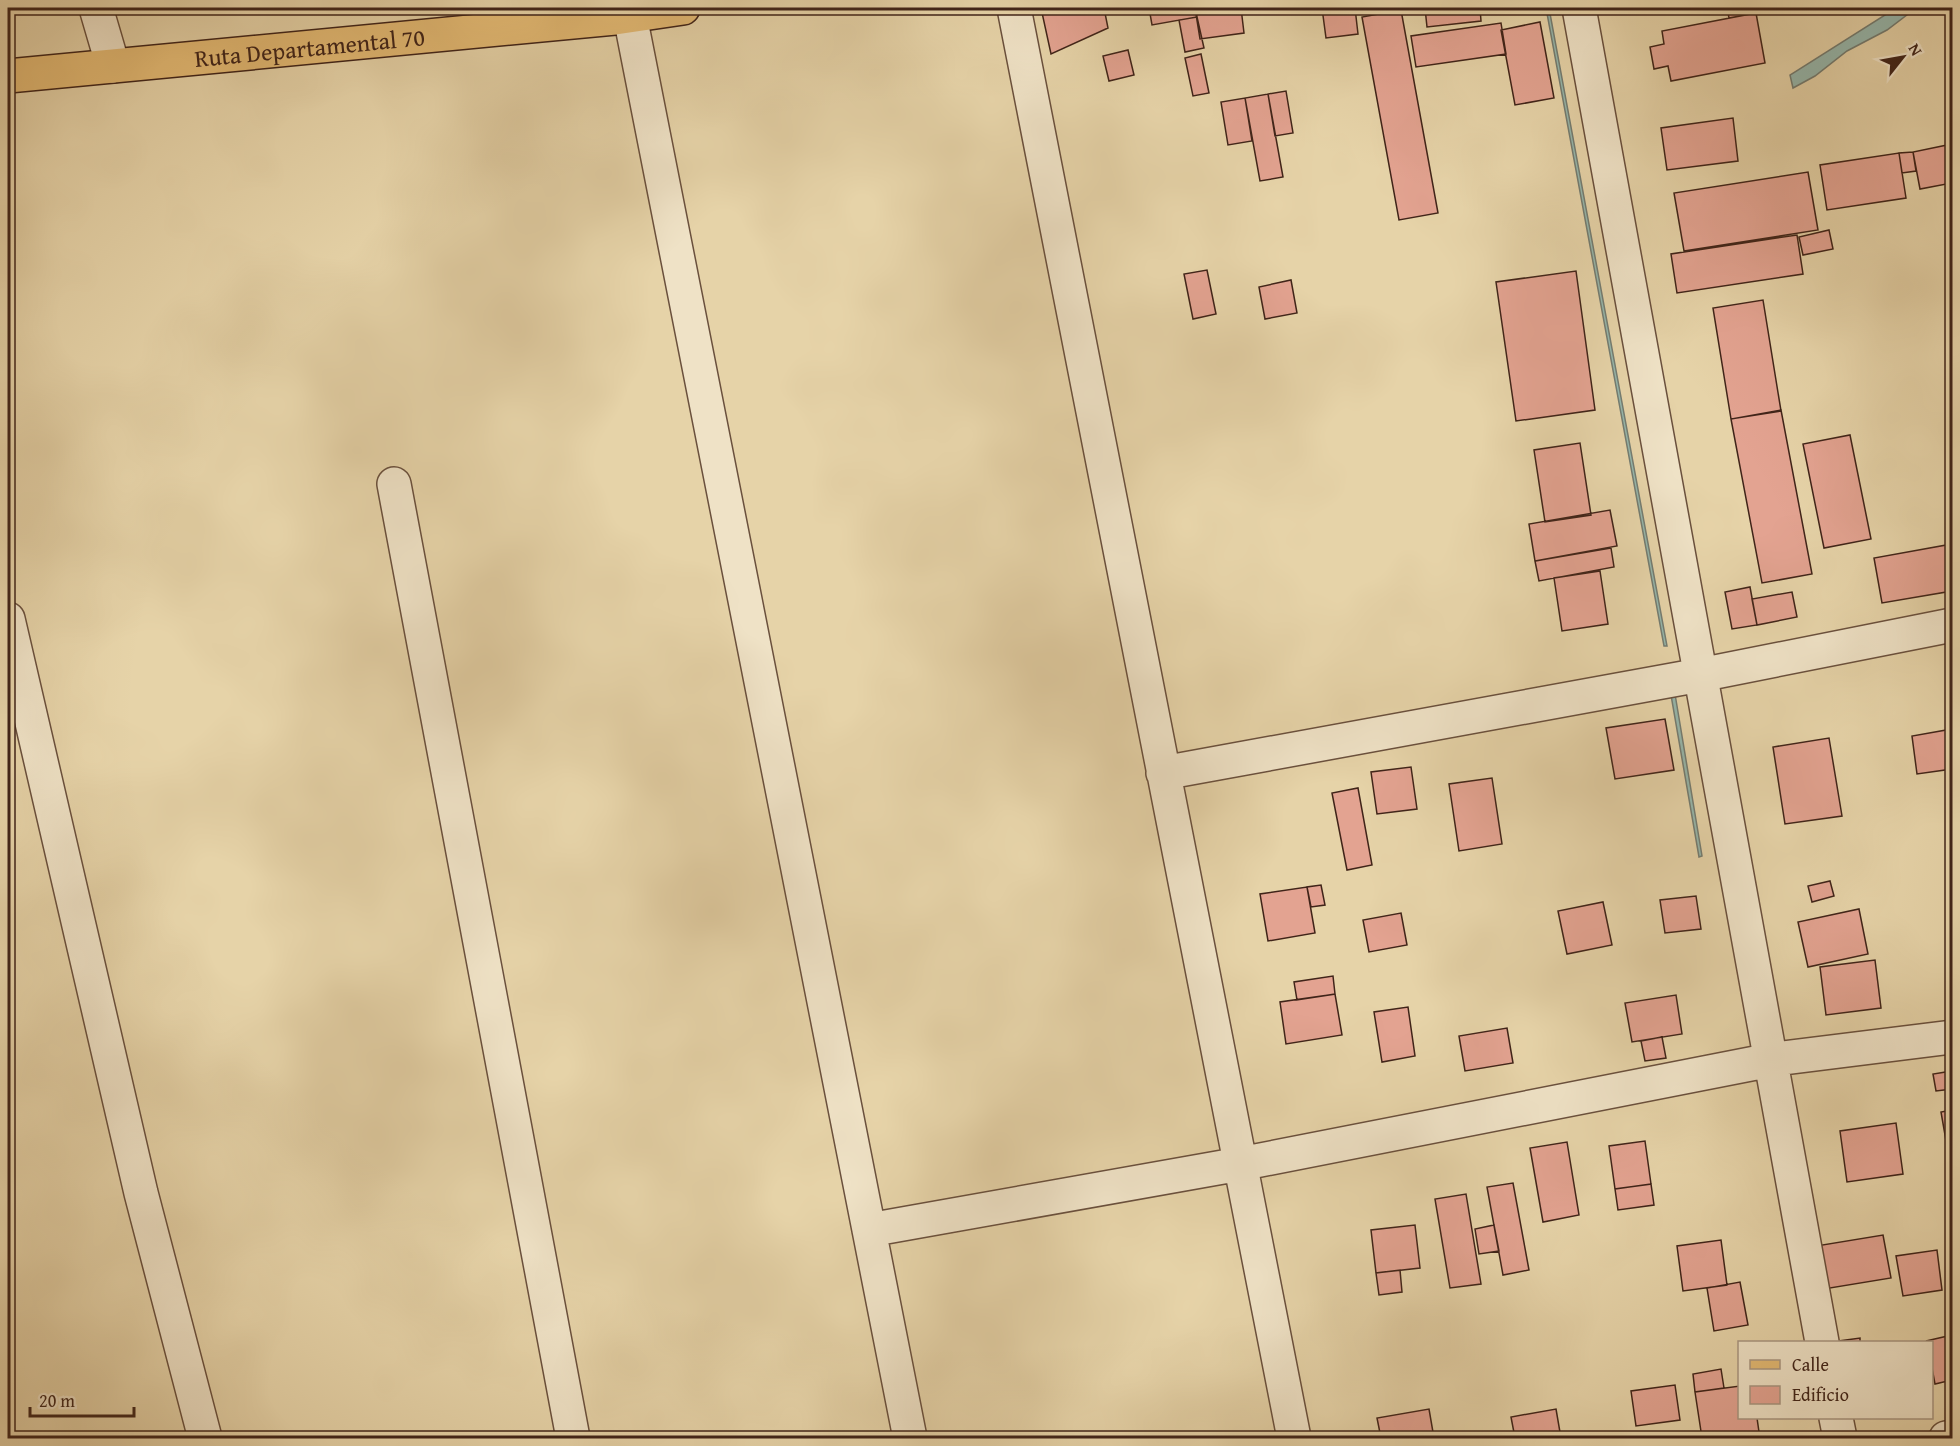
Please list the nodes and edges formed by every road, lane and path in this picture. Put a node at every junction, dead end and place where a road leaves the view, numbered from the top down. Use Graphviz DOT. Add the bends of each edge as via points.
graph roads {
  1 [pos="96,8"];
  2 [pos="683,8"];
  3 [pos="1014,8"];
  4 [pos="1579,8"];
  5 [pos="539,16"];
  6 [pos="630,16"];
  7 [pos="113,66"];
  8 [pos="8,76"];
  9 [pos="394,484"];
  10 [pos="8,619"];
  11 [pos="1953,625"];
  12 [pos="1700,675"];
  13 [pos="1163,773"];
  14 [pos="1953,1037"];
  15 [pos="1771,1060"];
  16 [pos="1240,1164"];
  17 [pos="869,1230"];
  18 [pos="1822,1341"];
  19 [pos="1836,1419"];
  20 [pos="1953,1437"];
  21 [pos="205,1438"];
  22 [pos="573,1438"];
  23 [pos="910,1438"];
  24 [pos="1294,1438"];
  25 [pos="1840,1438"];
  26 [pos="1946,1438"];
  1 -- 7 [label="street"];
  2 -- 6 [label="main road, Ruta Departamental 70"];
  3 -- 13 [label="street"];
  4 -- 12 [label="street"];
  5 -- 6 [label="main road, Ruta Departamental 70"];
  5 -- 7 [label="main road, Ruta Departamental 70"];
  6 -- 17 [label="street"];
  7 -- 8 [label="main road, Ruta Departamental 70"];
  9 -- 22 [label="street"];
  10 -- 21 [label="street" via="141,1194"];
  11 -- 12 [label="street"];
  12 -- 13 [label="street"];
  12 -- 15 [label="street"];
  13 -- 16 [label="street"];
  14 -- 15 [label="street"];
  15 -- 16 [label="street"];
  15 -- 18 [label="street"];
  16 -- 17 [label="street"];
  16 -- 24 [label="street"];
  17 -- 23 [label="street"];
  19 -- 25 [label="street"];
  20 -- 26 [label="street"];
}
